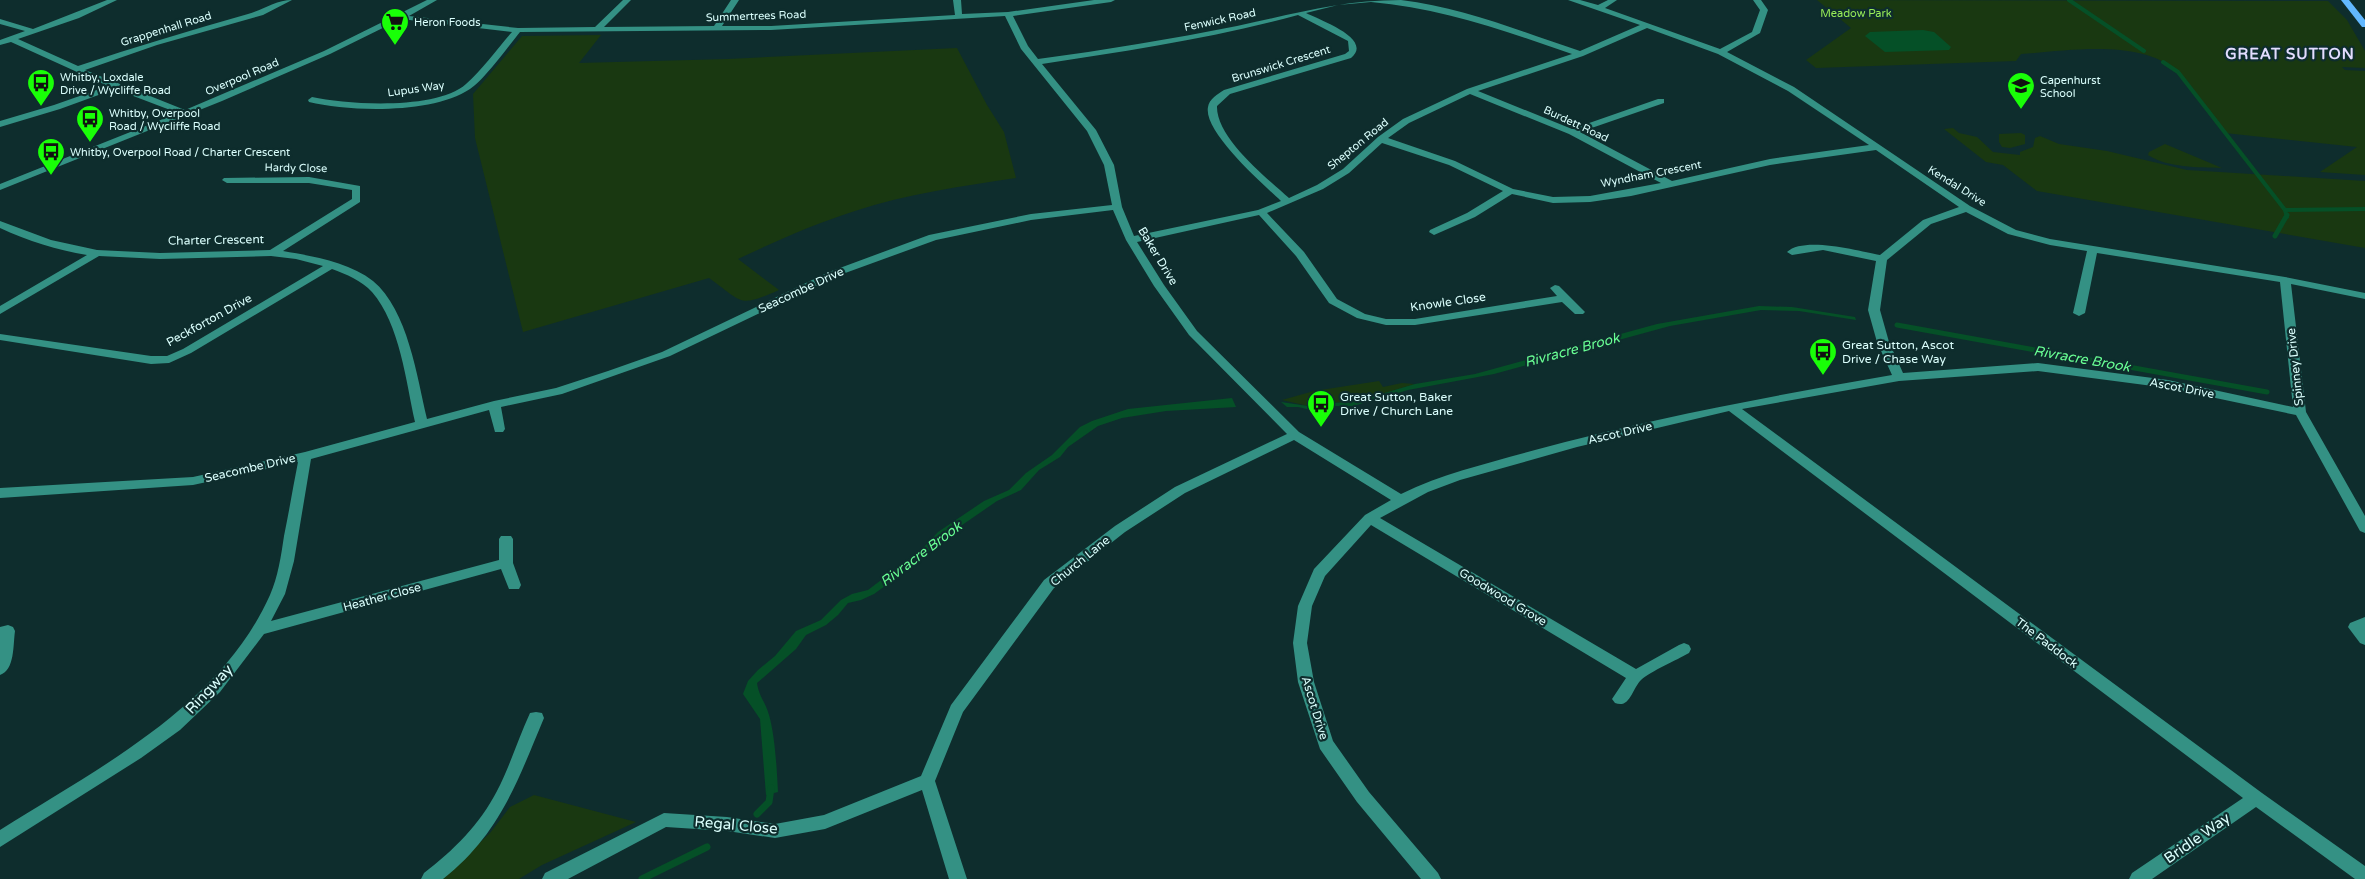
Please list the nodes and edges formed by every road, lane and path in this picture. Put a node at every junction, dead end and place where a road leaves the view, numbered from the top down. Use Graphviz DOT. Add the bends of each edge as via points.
graph roads {
  1 [pos="113,0"];
  2 [pos="288,0"];
  3 [pos="433,0"];
  4 [pos="627,0"];
  5 [pos="735,0"];
  6 [pos="957,0"];
  7 [pos="1110,0"];
  8 [pos="1572,0"];
  9 [pos="1613,0"];
  10 [pos="1757,0"];
  11 [pos="2345,0"];
  12 [pos="1599,8"];
  13 [pos="1299,12"];
  14 [pos="1008,14"];
  15 [pos="401,17"];
  16 [pos="959,18"];
  17 [pos="0,21"];
  18 [pos="1648,25"];
  19 [pos="2365,25"];
  20 [pos="716,29"];
  21 [pos="518,30"];
  22 [pos="596,30"];
  23 [pos="32,31"];
  24 [pos="10,40"];
  25 [pos="0,43"];
  26 [pos="1721,52"];
  27 [pos="1580,54"];
  28 [pos="1036,62"];
  29 [pos="79,69"];
  30 [pos="115,86"];
  31 [pos="1470,90"];
  32 [pos="1661,101"];
  33 [pos="313,103"];
  34 [pos="185,113"];
  35 [pos="0,124"];
  36 [pos="1572,132"];
  37 [pos="1381,139"];
  38 [pos="1875,147"];
  39 [pos="1670,184"];
  40 [pos="228,185"];
  41 [pos="0,187"];
  42 [pos="1510,190"];
  43 [pos="1288,202"];
  44 [pos="1117,207"];
  45 [pos="1967,208"];
  46 [pos="1261,212"];
  47 [pos="0,224"];
  48 [pos="1434,232"];
  49 [pos="1131,240"];
  50 [pos="2092,249"];
  51 [pos="97,252"];
  52 [pos="1792,252"];
  53 [pos="272,253"];
  54 [pos="1882,260"];
  55 [pos="332,264"];
  56 [pos="2285,280"];
  57 [pos="1555,288"];
  58 [pos="2365,296"];
  59 [pos="1565,298"];
  60 [pos="0,312"];
  61 [pos="1579,312"];
  62 [pos="2079,313"];
  63 [pos="0,337"];
  64 [pos="1899,377"];
  65 [pos="494,405"];
  66 [pos="1731,407"];
  67 [pos="2300,412"];
  68 [pos="422,425"];
  69 [pos="499,429"];
  70 [pos="1295,435"];
  71 [pos="306,456"];
  72 [pos="0,493"];
  73 [pos="1401,500"];
  74 [pos="1370,518"];
  75 [pos="2365,528"];
  76 [pos="506,539"];
  77 [pos="506,563"];
  78 [pos="514,585"];
  79 [pos="2360,625"];
  80 [pos="259,630"];
  81 [pos="0,633"];
  82 [pos="2365,639"];
  83 [pos="1684,649"];
  84 [pos="0,669"];
  85 [pos="1636,676"];
  86 [pos="1620,699"];
  87 [pos="536,718"];
  88 [pos="927,781"];
  89 [pos="2256,798"];
  90 [pos="0,839"];
  91 [pos="2365,876"];
  92 [pos="430,879"];
  93 [pos="551,879"];
  94 [pos="958,879"];
  95 [pos="1432,879"];
  96 [pos="2138,879"];
  1 -- 23 [label="street"];
  2 -- 29 [label="street, Grappenhall Road" via="260,13 154,43"];
  3 -- 15 [label="street, Overpool Road"];
  4 -- 22 [label="street"];
  5 -- 20 [label="street"];
  6 -- 16 [label="street"];
  7 -- 14 [label="street, Summertrees Road"];
  8 -- 12 [label="street, Kendal Drive"];
  9 -- 12 [label="street"];
  10 -- 26 [label="street" via="1764,10 1756,33"];
  11 -- 19 [label="main road"];
  12 -- 18 [label="street, Kendal Drive"];
  13 -- 27 [label="street, Fenwick Road" via="1338,2 1387,1 1467,18"];
  13 -- 28 [label="street, Fenwick Road" via="1172,41"];
  13 -- 43 [label="street, Brunswick Crescent" via="1351,40 1353,52 1227,92 1213,103 1212,109 1218,129 1235,151"];
  14 -- 16 [label="street, Summertrees Road"];
  14 -- 28 [label="street, Baker Drive" via="1024,47"];
  15 -- 21 [label="street, Summertrees Road"];
  15 -- 34 [label="street, Overpool Road" via="289,70"];
  16 -- 20 [label="street, Summertrees Road"];
  17 -- 23 [label="street"];
  18 -- 26 [label="street, Kendal Drive"];
  18 -- 27 [label="street, Shepton Road"];
  20 -- 22 [label="street, Summertrees Road"];
  21 -- 22 [label="street, Summertrees Road"];
  21 -- 33 [label="street, Lupus Way" via="469,86 446,98 374,106"];
  23 -- 24 [label="street"];
  24 -- 25 [label="street"];
  24 -- 29 [label="street"];
  26 -- 38 [label="street, Kendal Drive" via="1790,90"];
  27 -- 31 [label="street, Shepton Road"];
  28 -- 44 [label="street, Baker Drive" via="1091,130 1109,166"];
  29 -- 30 [label="street"];
  30 -- 34 [label="street"];
  30 -- 35 [label="street" via="57,108"];
  31 -- 36 [label="street, Burdett Road"];
  31 -- 37 [label="street, Shepton Road" via="1406,121"];
  32 -- 36 [label="street"];
  34 -- 41 [label="street, Overpool Road"];
  36 -- 39 [label="street, Burdett Road"];
  37 -- 42 [label="street, Wyndham Crescent" via="1452,163"];
  37 -- 43 [label="street, Shepton Road" via="1346,171"];
  38 -- 39 [label="street, Wyndham Crescent" via="1770,162"];
  38 -- 45 [label="street, Kendal Drive"];
  39 -- 42 [label="street, Wyndham Crescent" via="1598,198 1553,200"];
  40 -- 53 [label="street, Hardy Close" via="243,180 315,179 356,188 357,200"];
  42 -- 48 [label="street" via="1471,215"];
  43 -- 46 [label="street, Shepton Road"];
  44 -- 49 [label="street, Baker Drive"];
  44 -- 65 [label="street, Seacombe Drive" via="1031,217 933,237 833,274 666,354 558,391"];
  45 -- 50 [label="street, Kendal Drive" via="2012,232"];
  45 -- 54 [label="street" via="1927,222"];
  46 -- 49 [label="street, Shepton Road"];
  46 -- 59 [label="street, Knowle Close" via="1300,254 1333,301 1361,316 1386,322 1415,322"];
  47 -- 51 [label="street, Charter Crescent" via="54,245"];
  49 -- 70 [label="street, Baker Drive" via="1193,332"];
  50 -- 56 [label="street, Kendal Drive"];
  50 -- 62 [label="street"];
  51 -- 53 [label="street, Charter Crescent" via="179,256"];
  51 -- 60 [label="street"];
  52 -- 54 [label="street" via="1823,247"];
  53 -- 55 [label="street, Charter Crescent"];
  54 -- 64 [label="street" via="1874,310 1883,342"];
  55 -- 63 [label="street, Peckforton Drive" via="187,352 169,359 151,360"];
  55 -- 68 [label="street, Charter Crescent" via="362,278 375,289 389,309 401,341"];
  56 -- 58 [label="street, Kendal Drive"];
  56 -- 67 [label="street, Spinney Drive"];
  57 -- 59 [label="street"];
  59 -- 61 [label="street"];
  64 -- 66 [label="street, Ascot Drive"];
  64 -- 67 [label="street, Ascot Drive" via="2038,367 2168,384"];
  65 -- 68 [label="street, Seacombe Drive"];
  65 -- 69 [label="street"];
  66 -- 73 [label="street, Ascot Drive" via="1576,443 1455,477"];
  66 -- 89 [label="street, The Paddock"];
  67 -- 75 [label="street, Spinney Drive"];
  68 -- 71 [label="street, Seacombe Drive"];
  70 -- 73 [label="street"];
  70 -- 88 [label="street, Church Lane" via="1180,490 1120,529 1049,584 956,709"];
  71 -- 72 [label="street, Seacombe Drive" via="194,480"];
  71 -- 80 [label="street, Ringway" via="287,561 278,594"];
  73 -- 74 [label="street, Ascot Drive"];
  74 -- 85 [label="street, Goodwood Grove"];
  74 -- 95 [label="street, Ascot Drive" via="1319,573 1305,606 1300,643 1306,682 1326,744 1363,797"];
  76 -- 77 [label="street"];
  77 -- 78 [label="street"];
  77 -- 80 [label="street, Heather Close"];
  79 -- 82 [label="street"];
  80 -- 90 [label="street, Ringway" via="215,688 174,725 127,759"];
  81 -- 84 [label="street" via="8,631"];
  83 -- 85 [label="street"];
  85 -- 86 [label="street"];
  87 -- 92 [label="street" via="502,797 484,826"];
  88 -- 93 [label="street, Regal Close" via="825,822 776,831 664,820"];
  88 -- 94 [label="street"];
  89 -- 91 [label="street, The Paddock"];
  89 -- 96 [label="street, Bridle Way"];
}
